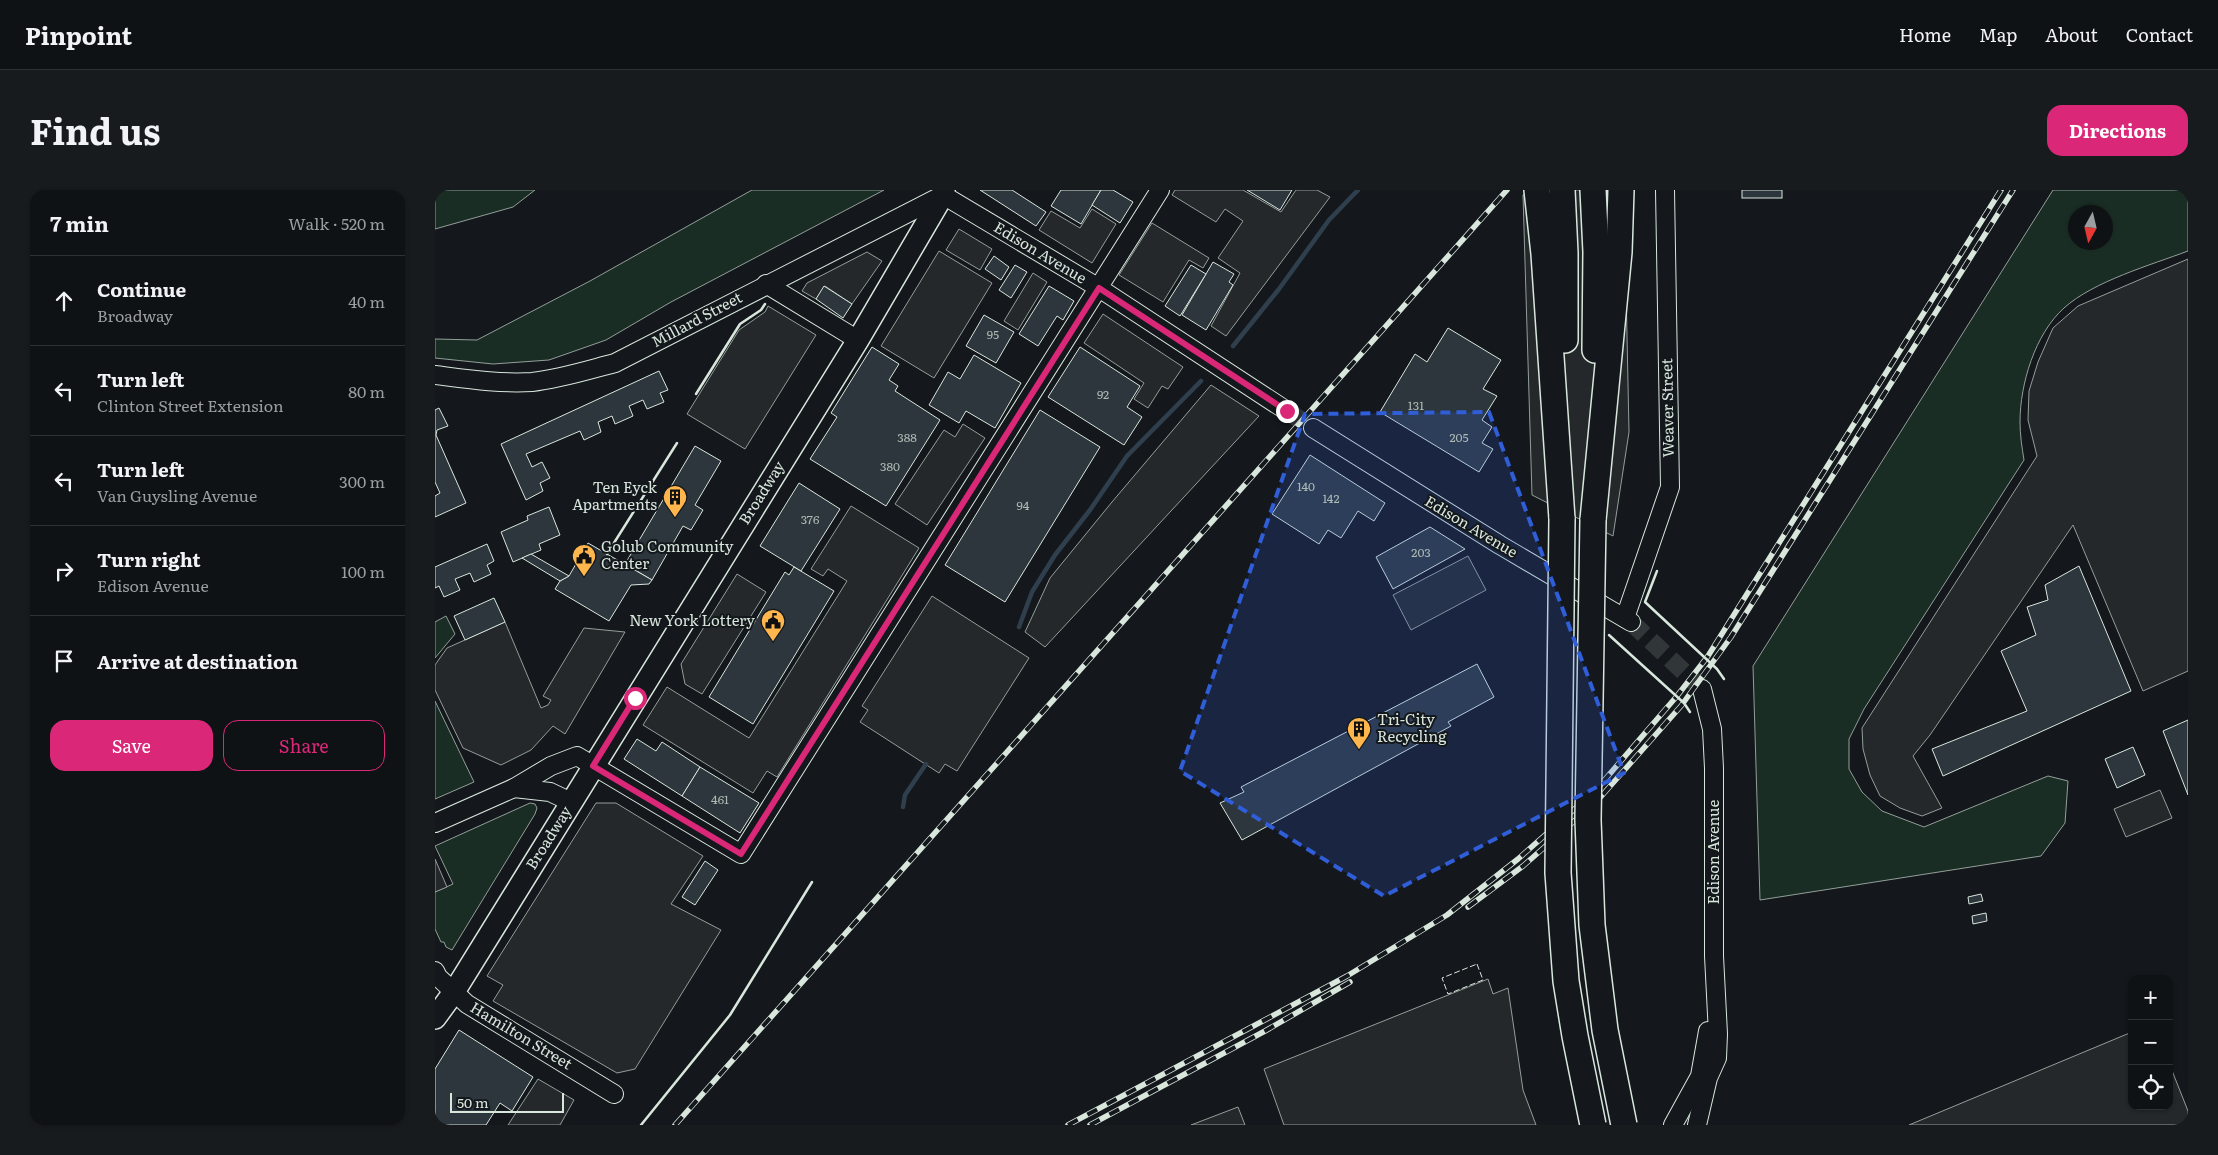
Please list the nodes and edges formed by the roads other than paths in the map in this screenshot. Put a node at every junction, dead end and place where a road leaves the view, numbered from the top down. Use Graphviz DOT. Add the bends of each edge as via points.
graph roads {
  1 [pos="1160,190"];
  2 [pos="1537,190"];
  3 [pos="1563,190"];
  4 [pos="1593,190"];
  5 [pos="1621,190"];
  6 [pos="1665,190"];
  7 [pos="946,192"];
  8 [pos="766,284"];
  9 [pos="1099,288"];
  10 [pos="858,340"];
  11 [pos="435,375"];
  12 [pos="1287,411"];
  13 [pos="1313,428"];
  14 [pos="1562,519"];
  15 [pos="1593,520"];
  16 [pos="1628,620"];
  17 [pos="1702,688"];
  18 [pos="593,766"];
  19 [pos="514,788"];
  20 [pos="571,802"];
  21 [pos="435,823"];
  22 [pos="1714,956"];
  23 [pos="435,971"];
  24 [pos="454,992"];
  25 [pos="435,1018"];
  26 [pos="614,1094"];
  27 [pos="1593,1125"];
  28 [pos="1625,1125"];
  29 [pos="1673,1125"];
  30 [pos="1697,1125"];
  1 -- 9 [label="street"];
  2 -- 14 [label="highway"];
  3 -- 14 [label="highway"];
  4 -- 15 [label="highway" via="1596,294"];
  5 -- 15 [label="highway" via="1617,270"];
  6 -- 16 [label="street, Weaver Street" via="1670,487"];
  7 -- 8 [label="street, Millard Street"];
  7 -- 9 [label="street, Edison Avenue"];
  7 -- 10 [label="main road, Broadway"];
  8 -- 10 [label="street"];
  8 -- 11 [label="street, Millard Street" via="615,363 532,382 495,382"];
  9 -- 12 [label="street, Edison Avenue"];
  9 -- 18 [label="street" via="741,854"];
  10 -- 18 [label="main road, Broadway"];
  13 -- 16 [label="street, Edison Avenue"];
  14 -- 27 [label="highway, bridge" via="1558,873 1566,981"];
  15 -- 28 [label="highway, bridge" via="1588,820 1591,907 1605,1030"];
  17 -- 22 [label="street, Edison Avenue" via="1712,729 1714,768"];
  18 -- 19 [label="street" via="577,756 551,766"];
  18 -- 20 [label="main road, Broadway"];
  19 -- 20 [label="street" via="550,792"];
  19 -- 21 [label="street"];
  20 -- 24 [label="main road, Broadway"];
  22 -- 29 [label="street, Edison Avenue" via="1708,1038 1700,1076"];
  22 -- 30 [label="street, Edison Avenue" via="1717,1058 1708,1078"];
  23 -- 24 [label="street, Hamilton Street"];
  24 -- 25 [label="main road, Broadway"];
  24 -- 26 [label="street, Hamilton Street" via="467,1004"];
}
